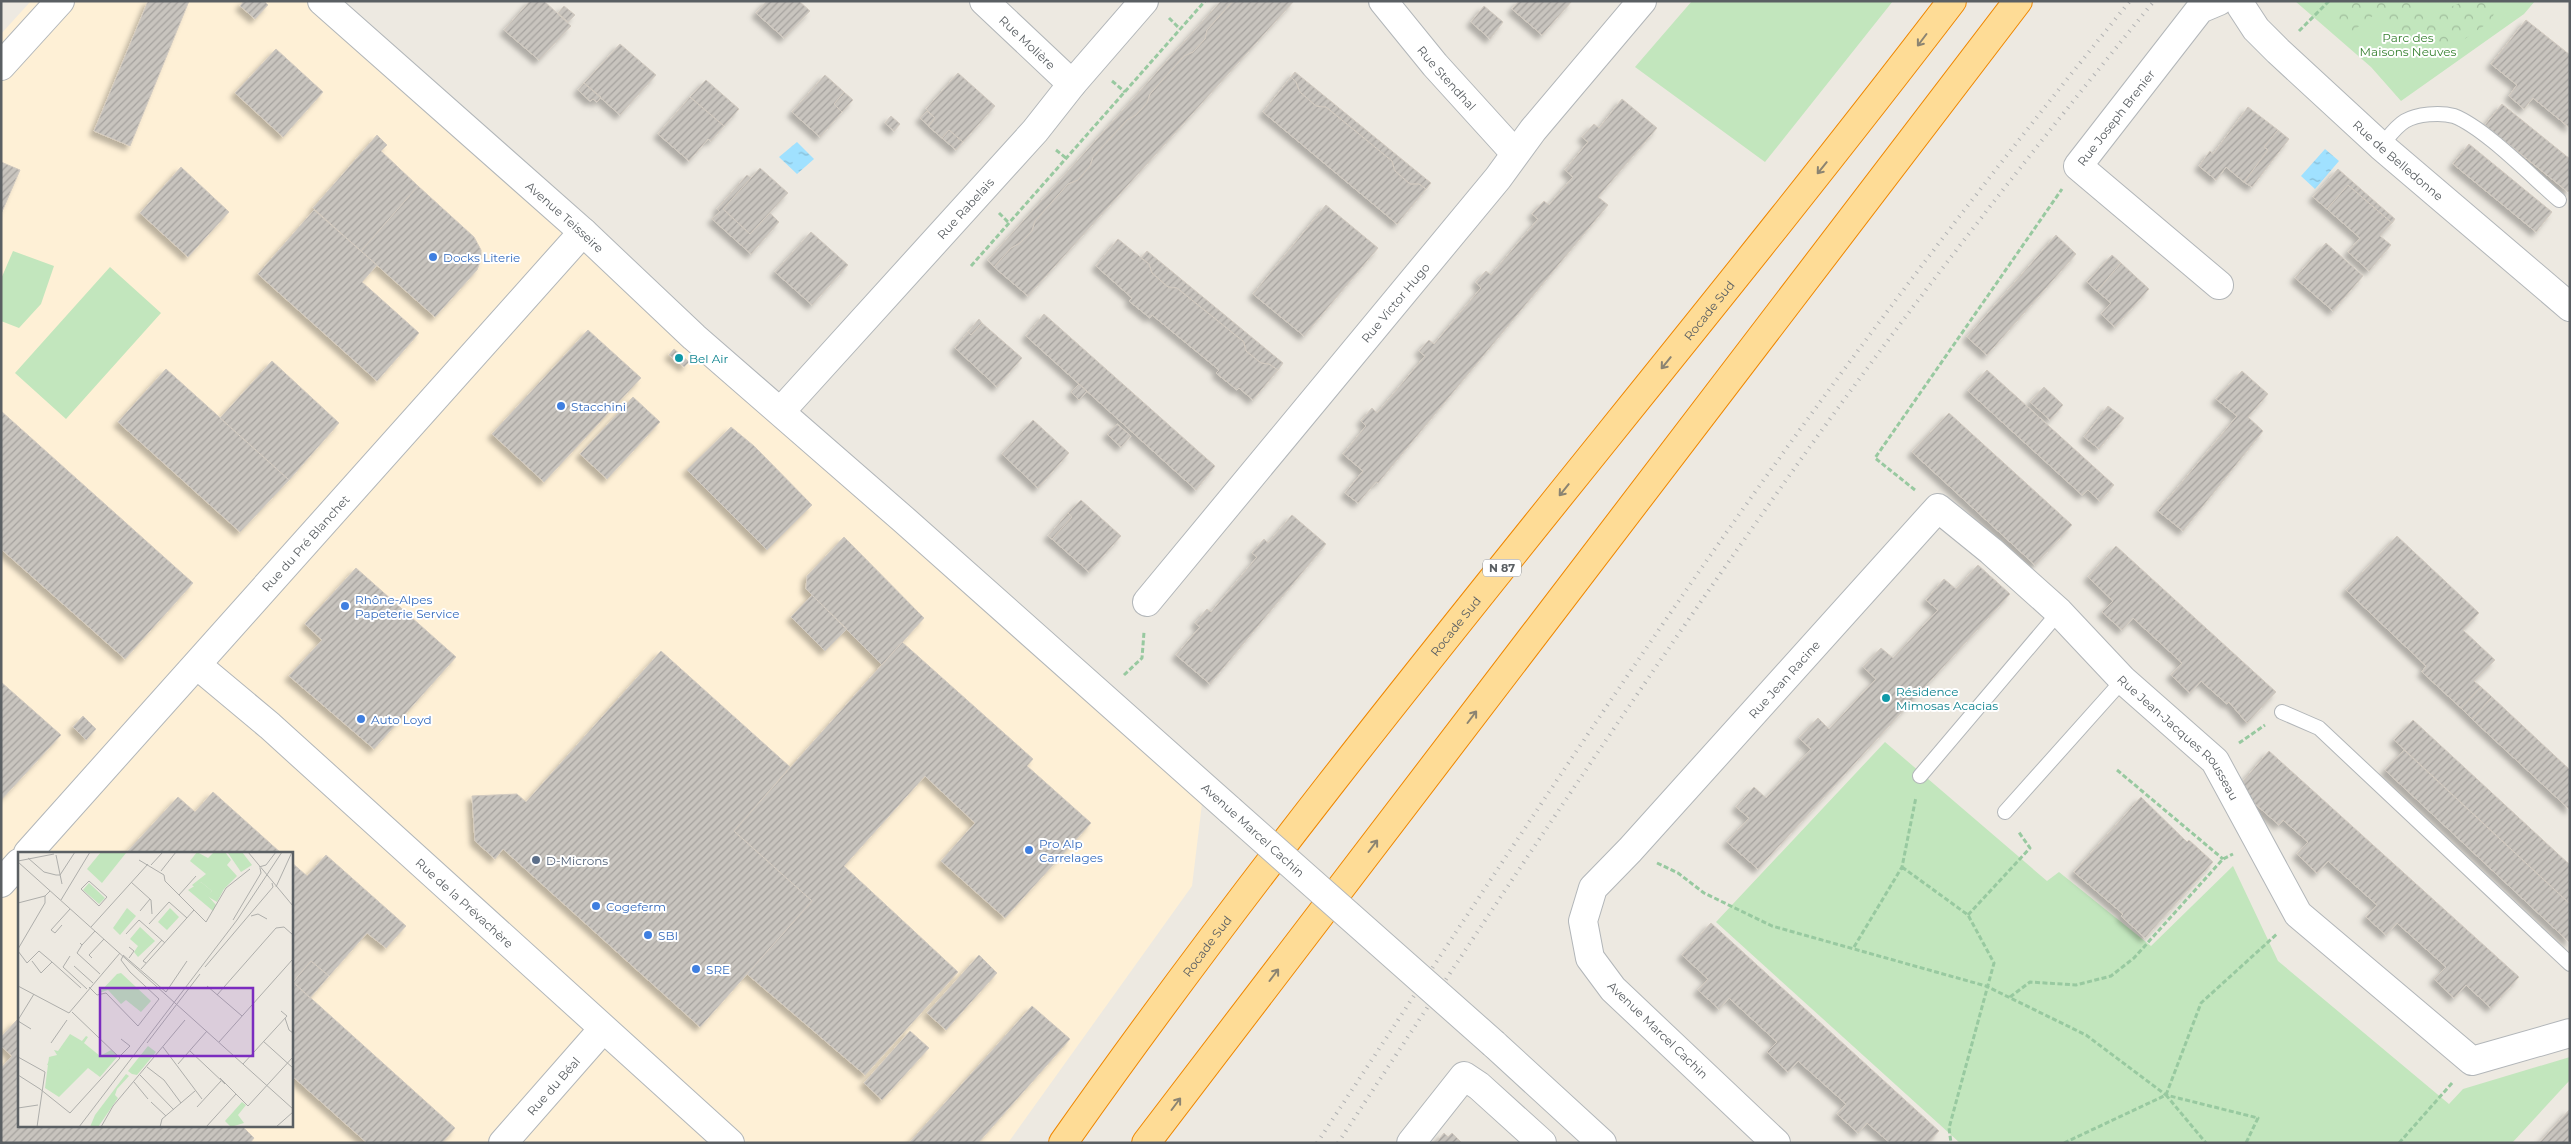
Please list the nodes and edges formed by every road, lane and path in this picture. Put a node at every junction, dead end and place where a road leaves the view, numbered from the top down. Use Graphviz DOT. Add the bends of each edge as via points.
graph roads {
  1 [pos="60,1"];
  2 [pos="322,1"];
  3 [pos="984,1"];
  4 [pos="1144,1"];
  5 [pos="1205,1"];
  6 [pos="1383,1"];
  7 [pos="1642,1"];
  8 [pos="1952,1"];
  9 [pos="2018,1"];
  10 [pos="2219,1"];
  11 [pos="2241,1"];
  12 [pos="2329,1"];
  13 [pos="2278,51"];
  14 [pos="1,66"];
  15 [pos="1072,84"];
  16 [pos="2381,146"];
  17 [pos="1514,152"];
  18 [pos="2078,166"];
  19 [pos="2559,200"];
  20 [pos="583,232"];
  21 [pos="971,266"];
  22 [pos="2219,285"];
  23 [pos="2570,308"];
  24 [pos="781,412"];
  25 [pos="1938,508"];
  26 [pos="903,519"];
  27 [pos="1147,602"];
  28 [pos="2059,612"];
  29 [pos="1142,658"];
  30 [pos="197,665"];
  31 [pos="1122,677"];
  32 [pos="2123,680"];
  33 [pos="2282,712"];
  34 [pos="2215,761"];
  35 [pos="2117,770"];
  36 [pos="1920,776"];
  37 [pos="2005,812"];
  38 [pos="2258,841"];
  39 [pos="1630,850"];
  40 [pos="29,852"];
  41 [pos="2223,859"];
  42 [pos="18,864"];
  43 [pos="1902,867"];
  44 [pos="1,882"];
  45 [pos="2298,914"];
  46 [pos="1968,915"];
  47 [pos="1854,948"];
  48 [pos="2570,964"];
  49 [pos="1986,986"];
  50 [pos="2010,997"];
  51 [pos="603,1029"];
  52 [pos="2570,1033"];
  53 [pos="2472,1060"];
  54 [pos="2166,1095"];
  55 [pos="503,1143"];
  56 [pos="730,1143"];
  57 [pos="1063,1143"];
  58 [pos="1146,1143"];
  59 [pos="1412,1143"];
  60 [pos="1542,1143"];
  61 [pos="1602,1143"];
  62 [pos="1776,1143"];
  63 [pos="1951,1143"];
  64 [pos="2064,1143"];
  65 [pos="2206,1143"];
  66 [pos="2246,1143"];
  67 [pos="2399,1143"];
  1 -- 14 [label="street"];
  2 -- 20 [label="street, Avenue Teisseire"];
  3 -- 15 [label="street, Rue Molière"];
  4 -- 15 [label="street, Rue Rabelais"];
  5 -- 21 [label="path"];
  6 -- 17 [label="street, Rue Stendhal" via="1435,65"];
  7 -- 17 [label="street, Rue Victor Hugo"];
  8 -- 57 [label="highway, Rocade Sud / N 87, one-way" via="1869,110 1230,914"];
  58 -- 9 [label="highway, one-way"];
  10 -- 18 [label="street, Rue Joseph Brenier" via="2200,9"];
  11 -- 13 [label="street, Rue de Belledonne" via="2256,29"];
  12 -- 13 [label="path"];
  13 -- 16 [label="street, Rue de Belledonne"];
  15 -- 24 [label="street, Rue Rabelais" via="1035,131"];
  16 -- 19 [label="lane" via="2406,120 2433,114 2453,116 2478,129"];
  16 -- 23 [label="street, Rue de Belledonne"];
  17 -- 27 [label="street, Rue Victor Hugo" via="1498,178"];
  18 -- 22 [label="street, Rue Joseph Brenier"];
  18 -- 25 [label="path" via="1875,458"];
  20 -- 24 [label="street, Avenue Teisseire" via="669,314"];
  20 -- 30 [label="street, Rue du Pré Blanchet"];
  24 -- 26 [label="street, Avenue Teisseire"];
  25 -- 28 [label="street, Rue Jean-Jacques Rousseau" via="1992,551"];
  25 -- 39 [label="street, Rue Jean Racine"];
  26 -- 61 [label="street, Avenue Marcel Cachin, bridge"];
  28 -- 32 [label="street, Rue Jean-Jacques Rousseau"];
  28 -- 36 [label="lane"];
  29 -- 31 [label="path"];
  30 -- 40 [label="street, Rue du Pré Blanchet"];
  30 -- 51 [label="street, Rue de la Prévachère" via="270,726"];
  32 -- 34 [label="street, Rue Jean-Jacques Rousseau"];
  32 -- 37 [label="lane"];
  33 -- 34 [label="path"];
  33 -- 48 [label="lane" via="2319,728"];
  34 -- 38 [label="street, Rue Jean-Jacques Rousseau"];
  35 -- 41 [label="path"];
  36 -- 43 [label="path"];
  37 -- 46 [label="path" via="2030,848"];
  38 -- 41 [label="path"];
  38 -- 45 [label="street, Rue Jean-Jacques Rousseau"];
  39 -- 47 [label="path" via="1678,874 1704,893 1772,926"];
  39 -- 62 [label="street, Avenue Marcel Cachin" via="1593,888 1583,921 1590,958 1613,988"];
  41 -- 50 [label="path" via="2134,958 2111,976 2076,985 2030,982"];
  42 -- 44 [label="street"];
  43 -- 46 [label="path"];
  43 -- 47 [label="path"];
  45 -- 53 [label="street, Rue Jean-Jacques Rousseau"];
  45 -- 54 [label="path" via="2201,1004"];
  46 -- 49 [label="path" via="1994,963"];
  47 -- 49 [label="path"];
  49 -- 50 [label="path"];
  49 -- 63 [label="path" via="1949,1128"];
  50 -- 54 [label="path" via="2086,1035"];
  51 -- 55 [label="street, Rue du Béal"];
  51 -- 56 [label="street, Rue de la Prévachère"];
  52 -- 53 [label="street"];
  53 -- 67 [label="path"];
  54 -- 64 [label="path"];
  54 -- 65 [label="path"];
  54 -- 66 [label="path" via="2258,1118"];
  59 -- 60 [label="street" via="1464,1076"];
}
